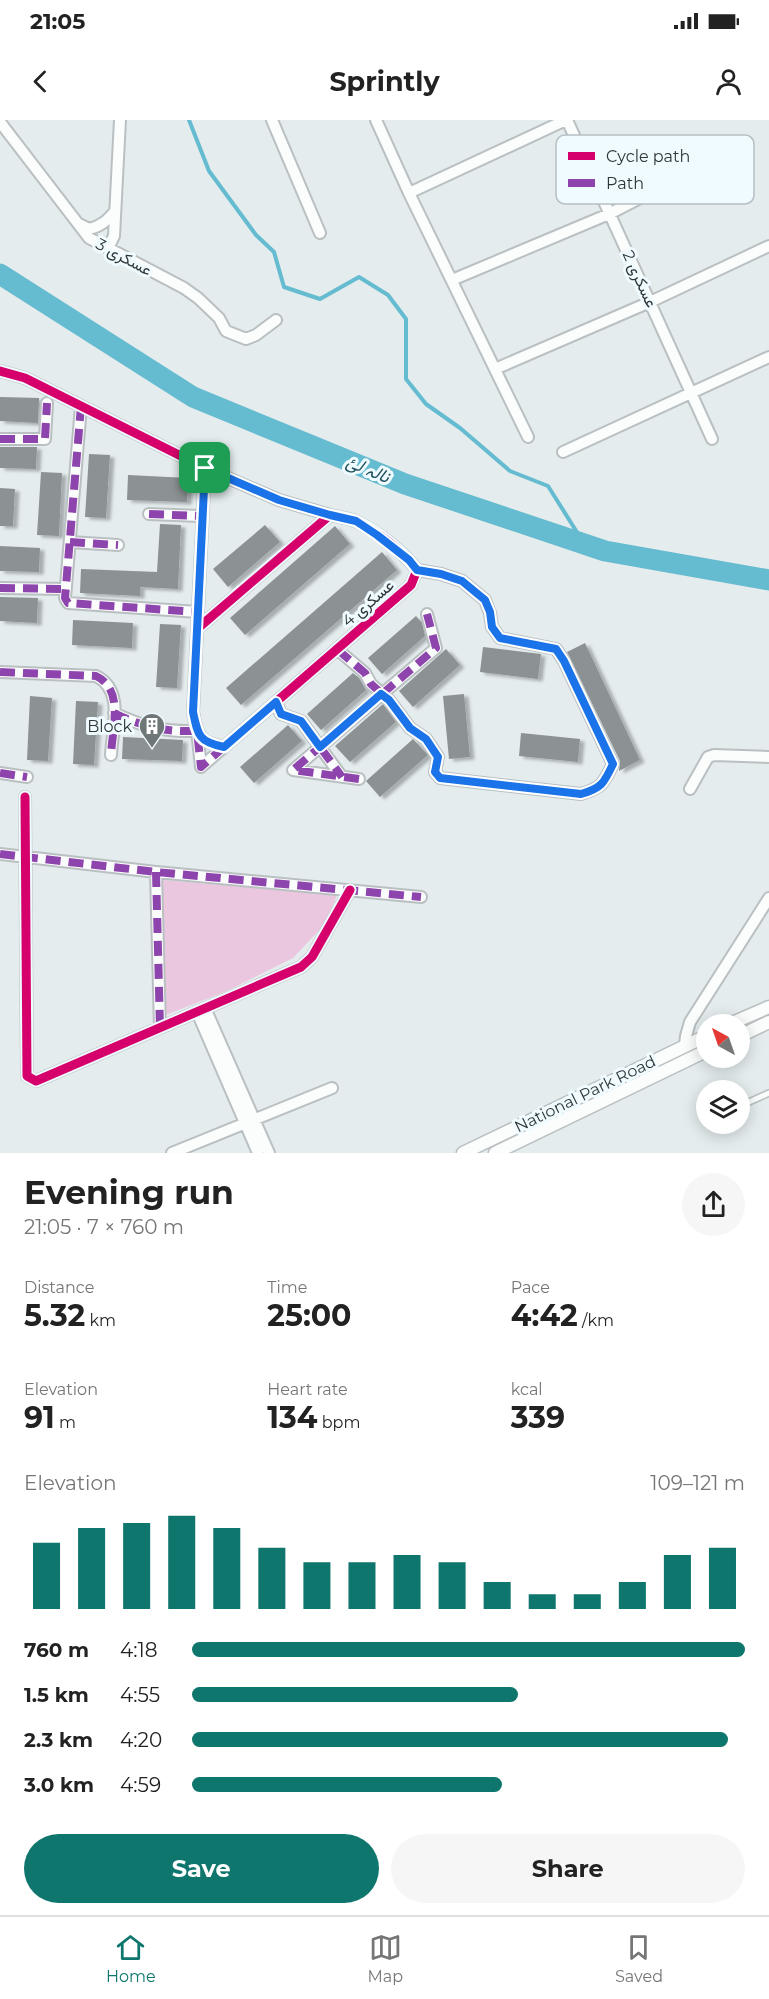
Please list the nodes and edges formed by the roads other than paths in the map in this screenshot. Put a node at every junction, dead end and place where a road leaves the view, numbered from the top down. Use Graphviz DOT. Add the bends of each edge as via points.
graph roads {
  1 [pos="120,120"];
  2 [pos="272,120"];
  3 [pos="376,120"];
  4 [pos="566,120"];
  5 [pos="0,122"];
  6 [pos="573,135"];
  7 [pos="409,193"];
  8 [pos="605,204"];
  9 [pos="626,204"];
  10 [pos="115,210"];
  11 [pos="609,213"];
  12 [pos="78,223"];
  13 [pos="320,233"];
  14 [pos="769,246"];
  15 [pos="108,248"];
  16 [pos="452,280"];
  17 [pos="650,302"];
  18 [pos="276,320"];
  19 [pos="769,357"];
  20 [pos="495,369"];
  21 [pos="0,371"];
  22 [pos="690,394"];
  23 [pos="47,404"];
  24 [pos="81,406"];
  25 [pos="528,436"];
  26 [pos="0,439"];
  27 [pos="712,439"];
  28 [pos="563,452"];
  29 [pos="205,468"];
  30 [pos="149,514"];
  31 [pos="330,515"];
  32 [pos="201,516"];
  33 [pos="70,542"];
  34 [pos="118,545"];
  35 [pos="417,570"];
  36 [pos="0,588"];
  37 [pos="66,589"];
  38 [pos="198,612"];
  39 [pos="427,614"];
  40 [pos="197,629"];
  41 [pos="338,650"];
  42 [pos="0,672"];
  43 [pos="381,694"];
  44 [pos="276,702"];
  45 [pos="114,713"];
  46 [pos="197,731"];
  47 [pos="224,747"];
  48 [pos="320,747"];
  49 [pos="111,755"];
  50 [pos="769,757"];
  51 [pos="0,773"];
  52 [pos="27,777"];
  53 [pos="342,777"];
  54 [pos="359,779"];
  55 [pos="690,789"];
  56 [pos="25,797"];
  57 [pos="0,854"];
  58 [pos="25,856"];
  59 [pos="156,872"];
  60 [pos="350,890"];
  61 [pos="421,897"];
  62 [pos="769,898"];
  63 [pos="769,1007"];
  64 [pos="201,1010"];
  65 [pos="750,1015"];
  66 [pos="769,1022"];
  67 [pos="160,1028"];
  68 [pos="750,1031"];
  69 [pos="696,1041"];
  70 [pos="685,1046"];
  71 [pos="696,1056"];
  72 [pos="332,1088"];
  73 [pos="769,1093"];
  74 [pos="750,1102"];
  75 [pos="249,1122"];
  76 [pos="172,1153"];
  77 [pos="258,1153"];
  78 [pos="269,1153"];
  79 [pos="463,1153"];
  80 [pos="495,1153"];
  1 -- 10 [label="street"];
  2 -- 13 [label="street"];
  3 -- 7 [label="street"];
  4 -- 6 [label="street, عسکری 2"];
  4 -- 7 [label="street"];
  5 -- 12 [label="street, عسکری 3"];
  7 -- 16 [label="street"];
  8 -- 11 [label="street, عسکری 2"];
  9 -- 11 [label="street"];
  10 -- 12 [label="street" via="100,226 89,229"];
  10 -- 15 [label="street" via="114,236"];
  11 -- 16 [label="street"];
  11 -- 17 [label="street, عسکری 2"];
  12 -- 15 [label="street, عسکری 3" via="89,238"];
  14 -- 17 [label="street"];
  15 -- 18 [label="street, عسکری 3" via="184,288 219,318 226,331 246,339"];
  16 -- 20 [label="street"];
  17 -- 20 [label="street"];
  17 -- 22 [label="street, عسکری 2"];
  19 -- 22 [label="street"];
  20 -- 25 [label="street"];
  21 -- 24 [label="street" via="25,378"];
  22 -- 27 [label="street, عسکری 2"];
  22 -- 28 [label="street"];
  23 -- 26 [label="street" via="45,440"];
  24 -- 29 [label="street"];
  24 -- 33 [label="street"];
  29 -- 31 [label="street" via="279,500"];
  29 -- 32 [label="street"];
  30 -- 32 [label="street"];
  31 -- 35 [label="street" via="356,521"];
  31 -- 40 [label="street"];
  32 -- 38 [label="street"];
  33 -- 34 [label="street"];
  33 -- 37 [label="street"];
  35 -- 41 [label="street, عسکری 4" via="411,585"];
  35 -- 43 [label="street" via="462,581 485,600 492,627 500,638 556,649 613,764 596,790 581,794 440,778 435,772 438,757 429,743 410,728"];
  36 -- 37 [label="street"];
  37 -- 38 [label="street" via="68,603"];
  38 -- 40 [label="street"];
  39 -- 43 [label="street" via="436,648"];
  40 -- 46 [label="street" via="193,712"];
  41 -- 43 [label="street"];
  41 -- 44 [label="street, عسکری 4"];
  42 -- 45 [label="street" via="96,676 111,688"];
  43 -- 48 [label="street"];
  44 -- 47 [label="street, عسکری 4"];
  44 -- 48 [label="street" via="281,714 301,721"];
  45 -- 46 [label="street" via="148,728"];
  45 -- 49 [label="street"];
  46 -- 47 [label="street" via="207,744"];
  46 -- 47 [label="street, عسکری 4" via="201,767"];
  48 -- 53 [label="street"];
  48 -- 53 [label="street" via="293,770"];
  50 -- 55 [label="street" via="708,757"];
  51 -- 52 [label="street"];
  53 -- 54 [label="street"];
  56 -- 58 [label="street"];
  57 -- 58 [label="street"];
  58 -- 59 [label="street"];
  58 -- 67 [label="street" via="27,1076 36,1081"];
  59 -- 60 [label="street"];
  59 -- 67 [label="street"];
  60 -- 61 [label="street"];
  60 -- 64 [label="street" via="312,957 301,967"];
  62 -- 70 [label="street" via="690,1022"];
  63 -- 65 [label="street"];
  64 -- 67 [label="street"];
  64 -- 75 [label="street"];
  66 -- 68 [label="street"];
  69 -- 70 [label="street, National Park Road"];
  70 -- 79 [label="street, National Park Road"];
  71 -- 80 [label="street, National Park Road"];
  72 -- 75 [label="street"];
  73 -- 74 [label="lane"];
  75 -- 76 [label="street"];
  75 -- 77 [label="street"];
  75 -- 78 [label="street"];
}
